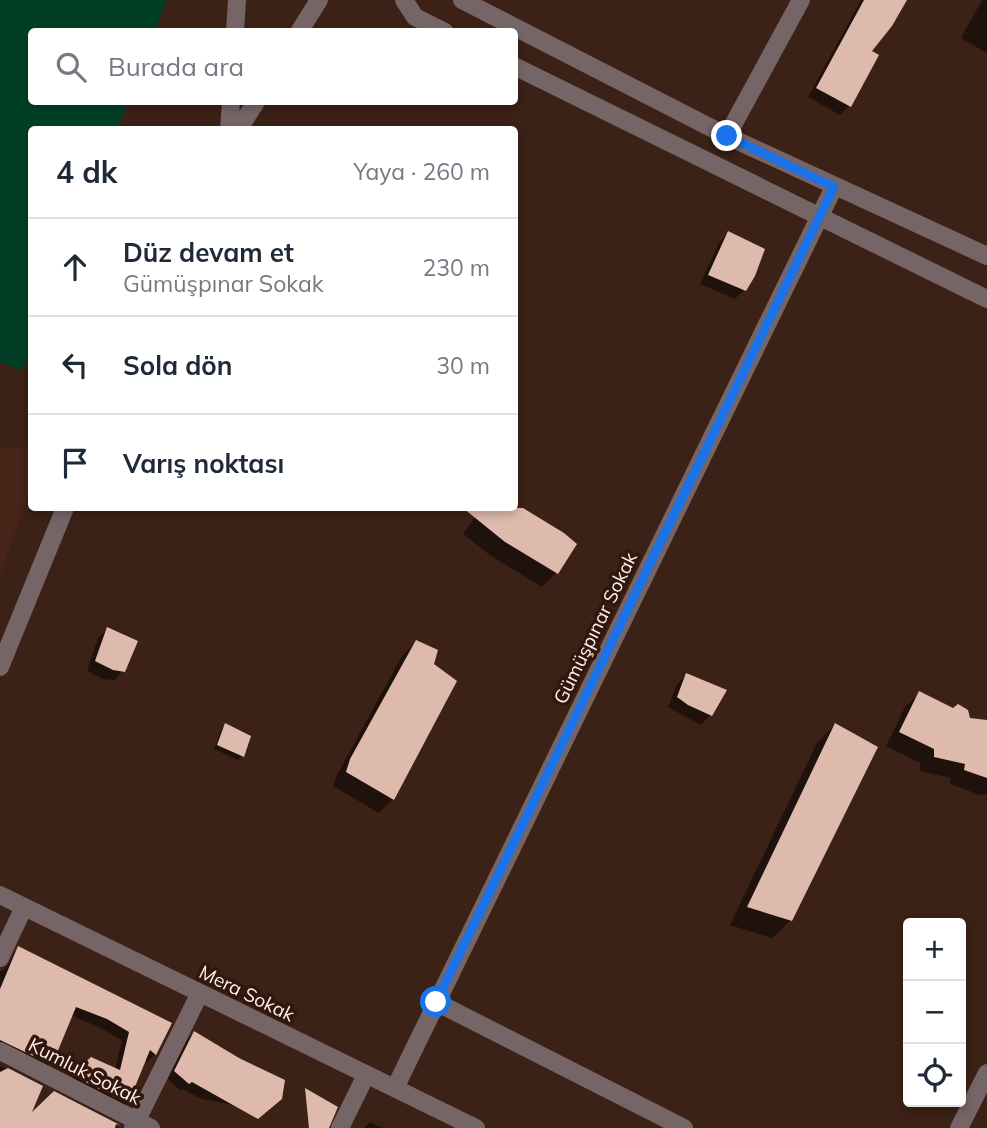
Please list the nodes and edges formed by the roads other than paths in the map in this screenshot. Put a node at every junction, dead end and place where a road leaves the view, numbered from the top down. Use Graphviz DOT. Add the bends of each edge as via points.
graph roads {
  1 [pos="236,0"];
  2 [pos="319,0"];
  3 [pos="404,0"];
  4 [pos="462,0"];
  5 [pos="801,0"];
  6 [pos="235,28"];
  7 [pos="302,28"];
  8 [pos="437,28"];
  9 [pos="517,28"];
  10 [pos="518,29"];
  11 [pos="518,68"];
  12 [pos="231,105"];
  13 [pos="254,105"];
  14 [pos="229,126"];
  15 [pos="241,126"];
  16 [pos="727,136"];
  17 [pos="834,187"];
  18 [pos="819,218"];
  19 [pos="987,256"];
  20 [pos="987,299"];
  21 [pos="64,511"];
  22 [pos="0,667"];
  23 [pos="0,895"];
  24 [pos="24,907"];
  25 [pos="0,957"];
  26 [pos="200,993"];
  27 [pos="436,1002"];
  28 [pos="0,1051"];
  29 [pos="987,1073"];
  30 [pos="366,1075"];
  31 [pos="394,1088"];
  32 [pos="140,1126"];
  33 [pos="340,1128"];
  34 [pos="476,1128"];
  35 [pos="684,1128"];
  36 [pos="959,1128"];
  1 -- 6 [label="street"];
  2 -- 7 [label="street"];
  3 -- 8 [label="street" via="415,17"];
  4 -- 9 [label="street"];
  5 -- 16 [label="street"];
  10 -- 16 [label="street"];
  11 -- 18 [label="street"];
  12 -- 14 [label="street"];
  13 -- 15 [label="street"];
  16 -- 17 [label="street"];
  17 -- 18 [label="street, Gümüşpınar Sokak"];
  17 -- 19 [label="street"];
  18 -- 20 [label="street"];
  18 -- 27 [label="street, Gümüşpınar Sokak"];
  21 -- 22 [label="street"];
  23 -- 24 [label="street, Mera Sokak"];
  24 -- 25 [label="street"];
  24 -- 26 [label="street, Mera Sokak"];
  26 -- 30 [label="street, Mera Sokak"];
  26 -- 32 [label="street"];
  27 -- 31 [label="street, Gümüşpınar Sokak"];
  27 -- 35 [label="street"];
  28 -- 32 [label="street, Kumluk Sokak"];
  29 -- 36 [label="street"];
  30 -- 31 [label="street, Mera Sokak"];
  30 -- 33 [label="street"];
  31 -- 34 [label="street, Mera Sokak"];
}
